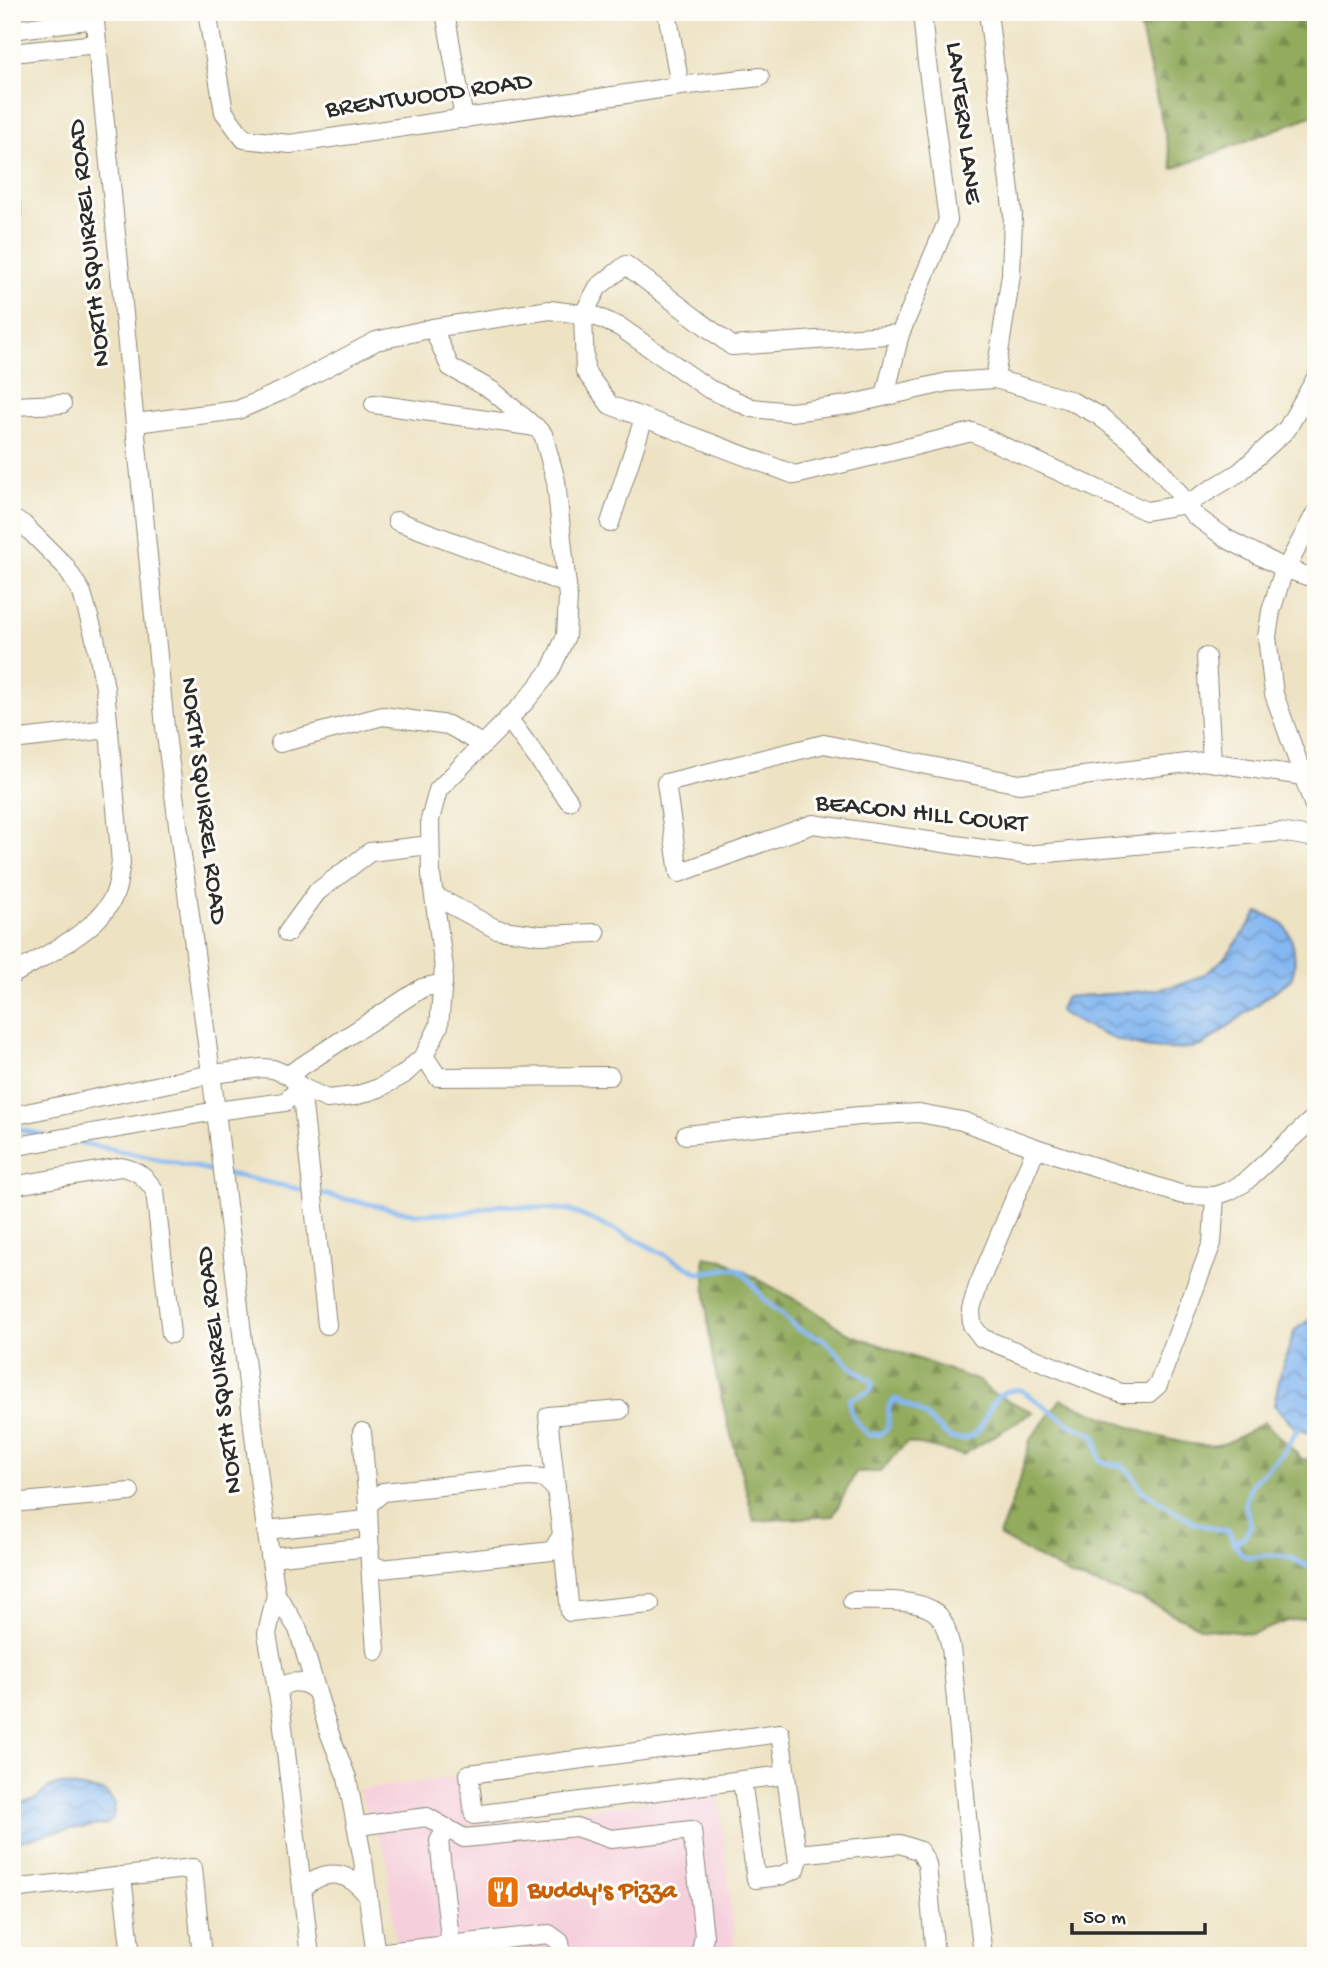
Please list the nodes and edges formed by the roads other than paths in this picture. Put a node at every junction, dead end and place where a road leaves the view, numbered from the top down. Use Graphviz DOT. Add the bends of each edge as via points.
graph roads {
  1 [pos="207,12"];
  2 [pos="445,12"];
  3 [pos="667,12"];
  4 [pos="922,12"];
  5 [pos="988,12"];
  6 [pos="94,16"];
  7 [pos="12,30"];
  8 [pos="97,44"];
  9 [pos="12,53"];
  10 [pos="760,77"];
  11 [pos="680,86"];
  12 [pos="464,119"];
  13 [pos="12,206"];
  14 [pos="12,216"];
  15 [pos="583,315"];
  16 [pos="433,328"];
  17 [pos="900,334"];
  18 [pos="1316,378"];
  19 [pos="995,379"];
  20 [pos="885,396"];
  21 [pos="62,404"];
  22 [pos="374,404"];
  23 [pos="12,406"];
  24 [pos="643,418"];
  25 [pos="136,423"];
  26 [pos="536,427"];
  27 [pos="1187,504"];
  28 [pos="1316,512"];
  29 [pos="12,519"];
  30 [pos="397,521"];
  31 [pos="610,523"];
  32 [pos="1286,569"];
  33 [pos="1316,579"];
  34 [pos="567,584"];
  35 [pos="1206,657"];
  36 [pos="508,718"];
  37 [pos="109,729"];
  38 [pos="12,740"];
  39 [pos="280,743"];
  40 [pos="482,744"];
  41 [pos="1212,762"];
  42 [pos="1309,771"];
  43 [pos="569,801"];
  44 [pos="1316,812"];
  45 [pos="1316,838"];
  46 [pos="430,845"];
  47 [pos="435,896"];
  48 [pos="287,933"];
  49 [pos="596,933"];
  50 [pos="12,975"];
  51 [pos="443,983"];
  52 [pos="424,1056"];
  53 [pos="212,1074"];
  54 [pos="610,1076"];
  55 [pos="294,1081"];
  56 [pos="216,1111"];
  57 [pos="12,1116"];
  58 [pos="1313,1124"];
  59 [pos="687,1135"];
  60 [pos="12,1147"];
  61 [pos="1036,1148"];
  62 [pos="12,1186"];
  63 [pos="1215,1196"];
  64 [pos="327,1325"];
  65 [pos="171,1334"];
  66 [pos="620,1410"];
  67 [pos="362,1432"];
  68 [pos="556,1489"];
  69 [pos="130,1492"];
  70 [pos="12,1503"];
  71 [pos="368,1513"];
  72 [pos="266,1530"];
  73 [pos="562,1535"];
  74 [pos="370,1555"];
  75 [pos="270,1557"];
  76 [pos="276,1594"];
  77 [pos="852,1601"];
  78 [pos="650,1604"];
  79 [pos="376,1651"];
  80 [pos="277,1690"];
  81 [pos="316,1691"];
  82 [pos="786,1775"];
  83 [pos="742,1780"];
  84 [pos="358,1826"];
  85 [pos="447,1828"];
  86 [pos="797,1854"];
  87 [pos="122,1877"];
  88 [pos="302,1888"];
  89 [pos="12,1889"];
  90 [pos="368,1896"];
  91 [pos="451,1951"];
  92 [pos="376,1954"];
  93 [pos="131,1956"];
  94 [pos="202,1956"];
  95 [pos="310,1956"];
  96 [pos="562,1956"];
  97 [pos="700,1956"];
  98 [pos="935,1956"];
  99 [pos="983,1956"];
  1 -- 12 [label="street, BRENTWOOD ROAD" via="224,112 244,139 290,144"];
  2 -- 12 [label="street"];
  3 -- 11 [label="street"];
  4 -- 17 [label="street, LANTERN LANE" via="948,219"];
  5 -- 19 [label="street, LANTERN LANE" via="1013,216 1011,275"];
  6 -- 7 [label="street"];
  6 -- 8 [label="street, NORTH SQUIRREL ROAD"];
  8 -- 9 [label="street"];
  8 -- 25 [label="street, NORTH SQUIRREL ROAD"];
  10 -- 11 [label="street, BRENTWOOD ROAD"];
  11 -- 12 [label="street, BRENTWOOD ROAD"];
  13 -- 14 [label="street"];
  15 -- 16 [label="street" via="544,309"];
  15 -- 17 [label="street" via="598,287 626,265 732,346"];
  15 -- 20 [label="street" via="620,327 709,389 752,408 791,412"];
  15 -- 24 [label="street" via="584,371 610,405"];
  16 -- 25 [label="street" via="376,341 238,410"];
  16 -- 26 [label="street" via="450,368 493,391"];
  17 -- 20 [label="street, LANTERN LANE"];
  18 -- 27 [label="street" via="1287,429 1240,472"];
  19 -- 20 [label="street" via="948,382"];
  19 -- 27 [label="street" via="1069,400 1098,415 1156,465"];
  21 -- 23 [label="street"];
  22 -- 26 [label="street"];
  24 -- 27 [label="street" via="795,475 972,432 1146,511"];
  24 -- 31 [label="street"];
  25 -- 53 [label="street, NORTH SQUIRREL ROAD" via="164,713"];
  26 -- 34 [label="street" via="543,434 556,481"];
  27 -- 32 [label="street" via="1194,515 1227,539"];
  28 -- 32 [label="street"];
  29 -- 37 [label="street" via="65,565 82,593 105,688"];
  30 -- 34 [label="street"];
  32 -- 33 [label="street"];
  32 -- 42 [label="street" via="1271,611 1268,638 1274,694"];
  34 -- 36 [label="street" via="566,636 550,671"];
  35 -- 41 [label="street"];
  36 -- 40 [label="street"];
  36 -- 43 [label="street"];
  37 -- 38 [label="street"];
  37 -- 50 [label="street" via="121,863 116,891 100,916 61,948"];
  39 -- 40 [label="street" via="383,716 448,725"];
  40 -- 46 [label="street" via="438,790 430,820"];
  41 -- 42 [label="street, BEACON HILL COURT"];
  41 -- 45 [label="street, BEACON HILL COURT" via="1020,784 824,744 666,783 680,873 813,824 1026,855 1280,832"];
  42 -- 44 [label="street"];
  46 -- 47 [label="street"];
  46 -- 48 [label="street" via="370,852 317,892"];
  47 -- 49 [label="street" via="496,929 540,935"];
  47 -- 51 [label="street"];
  51 -- 52 [label="street" via="439,1026"];
  51 -- 55 [label="street" via="422,988"];
  52 -- 54 [label="street" via="438,1077"];
  52 -- 55 [label="street" via="379,1088 355,1096 327,1098"];
  53 -- 55 [label="street" via="262,1068"];
  53 -- 56 [label="street, NORTH SQUIRREL ROAD"];
  53 -- 57 [label="street"];
  55 -- 56 [label="street" via="285,1102"];
  55 -- 64 [label="street"];
  56 -- 60 [label="street"];
  56 -- 72 [label="street, NORTH SQUIRREL ROAD"];
  58 -- 63 [label="street" via="1244,1183"];
  59 -- 61 [label="street" via="859,1115 919,1113 962,1121"];
  61 -- 63 [label="street" via="1183,1195"];
  61 -- 63 [label="street" via="978,1286 972,1325 982,1338 1121,1393 1149,1393 1158,1385 1212,1243"];
  62 -- 65 [label="street" via="121,1167 146,1178 155,1191"];
  66 -- 68 [label="street" via="548,1416"];
  67 -- 71 [label="street"];
  68 -- 71 [label="street" via="544,1478 528,1477 383,1492"];
  68 -- 73 [label="street"];
  69 -- 70 [label="street"];
  71 -- 72 [label="street"];
  71 -- 74 [label="street"];
  72 -- 75 [label="street, NORTH SQUIRREL ROAD"];
  73 -- 74 [label="street" via="552,1551 381,1569"];
  73 -- 78 [label="street" via="570,1612"];
  74 -- 75 [label="street"];
  74 -- 79 [label="street"];
  75 -- 76 [label="street, NORTH SQUIRREL ROAD"];
  76 -- 80 [label="street, NORTH SQUIRREL ROAD" via="267,1634"];
  76 -- 81 [label="street, NORTH SQUIRREL ROAD" via="298,1629"];
  77 -- 99 [label="street" via="890,1600 926,1606 946,1629"];
  80 -- 81 [label="street" via="297,1681"];
  80 -- 88 [label="street, NORTH SQUIRREL ROAD"];
  81 -- 84 [label="street, NORTH SQUIRREL ROAD" via="347,1778"];
  82 -- 83 [label="street"];
  82 -- 83 [label="street" via="780,1733 469,1774 474,1815"];
  82 -- 86 [label="street"];
  83 -- 86 [label="street" via="756,1880 791,1872 798,1866"];
  84 -- 85 [label="street" via="427,1817"];
  84 -- 90 [label="street, NORTH SQUIRREL ROAD"];
  85 -- 91 [label="street" via="439,1841"];
  85 -- 97 [label="street" via="464,1838 576,1827 611,1839 692,1830 704,1936"];
  86 -- 98 [label="street" via="900,1844 920,1852 927,1864"];
  87 -- 89 [label="street"];
  87 -- 93 [label="street"];
  87 -- 94 [label="street" via="193,1868"];
  88 -- 90 [label="street" via="319,1876 340,1875"];
  88 -- 95 [label="street, NORTH SQUIRREL ROAD"];
  90 -- 92 [label="street, NORTH SQUIRREL ROAD"];
  91 -- 92 [label="street"];
  91 -- 96 [label="street" via="550,1934 560,1942"];
}
